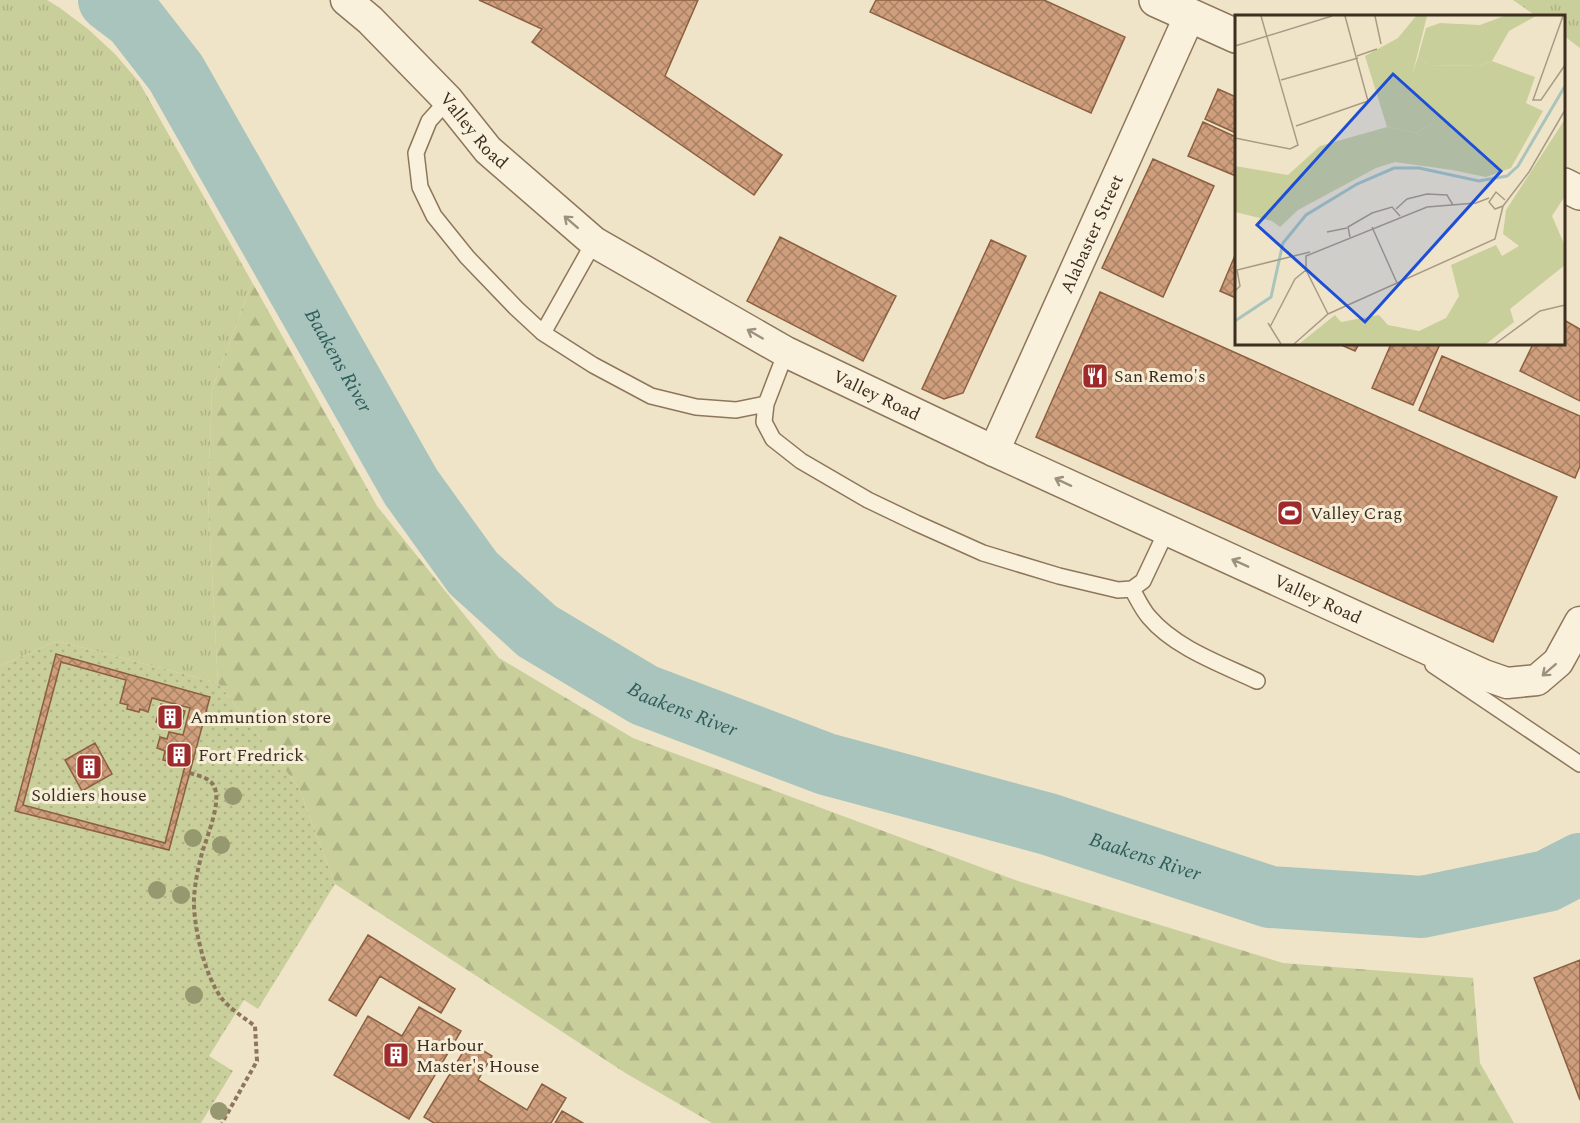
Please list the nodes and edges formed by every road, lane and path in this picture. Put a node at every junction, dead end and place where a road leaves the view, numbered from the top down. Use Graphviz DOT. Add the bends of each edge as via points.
graph roads {
  1 [pos="346,0"];
  2 [pos="1156,0"];
  3 [pos="1190,15"];
  4 [pos="1235,36"];
  5 [pos="448,100"];
  6 [pos="1565,186"];
  7 [pos="1580,193"];
  8 [pos="594,242"];
  9 [pos="543,333"];
  10 [pos="786,352"];
  11 [pos="766,404"];
  12 [pos="994,451"];
  13 [pos="1167,530"];
  14 [pos="1132,589"];
  15 [pos="1370,622"];
  16 [pos="1580,622"];
  17 [pos="1257,681"];
  18 [pos="1580,764"];
  19 [pos="190,773"];
  20 [pos="222,1123"];
  1 -- 5 [label="street, Valley Road"];
  2 -- 3 [label="street"];
  3 -- 4 [label="street"];
  3 -- 12 [label="street, Alabaster Street"];
  8 -- 5 [label="street, Valley Road, one-way" via="488,150"];
  5 -- 9 [label="lane" via="429,121 416,153 420,187 434,216 467,257"];
  6 -- 7 [label="street"];
  8 -- 9 [label="lane"];
  10 -- 8 [label="street, Valley Road, one-way"];
  9 -- 11 [label="lane" via="651,396 696,407 736,410"];
  10 -- 11 [label="lane"];
  10 -- 12 [label="street, Valley Road"];
  11 -- 14 [label="lane" via="764,422 773,439 801,461 868,500 982,553 1118,590"];
  13 -- 12 [label="street, Valley Road, one-way"];
  13 -- 14 [label="lane" via="1143,581"];
  15 -- 13 [label="street, Valley Road, one-way"];
  14 -- 17 [label="lane" via="1161,630 1182,645"];
  16 -- 15 [label="street, Valley Road, one-way" via="1558,662 1537,680 1507,683"];
  15 -- 18 [label="lane"];
  19 -- 20 [label="path" via="213,784 216,800 196,875 194,901 207,971 221,998 255,1026 257,1062"];
}
